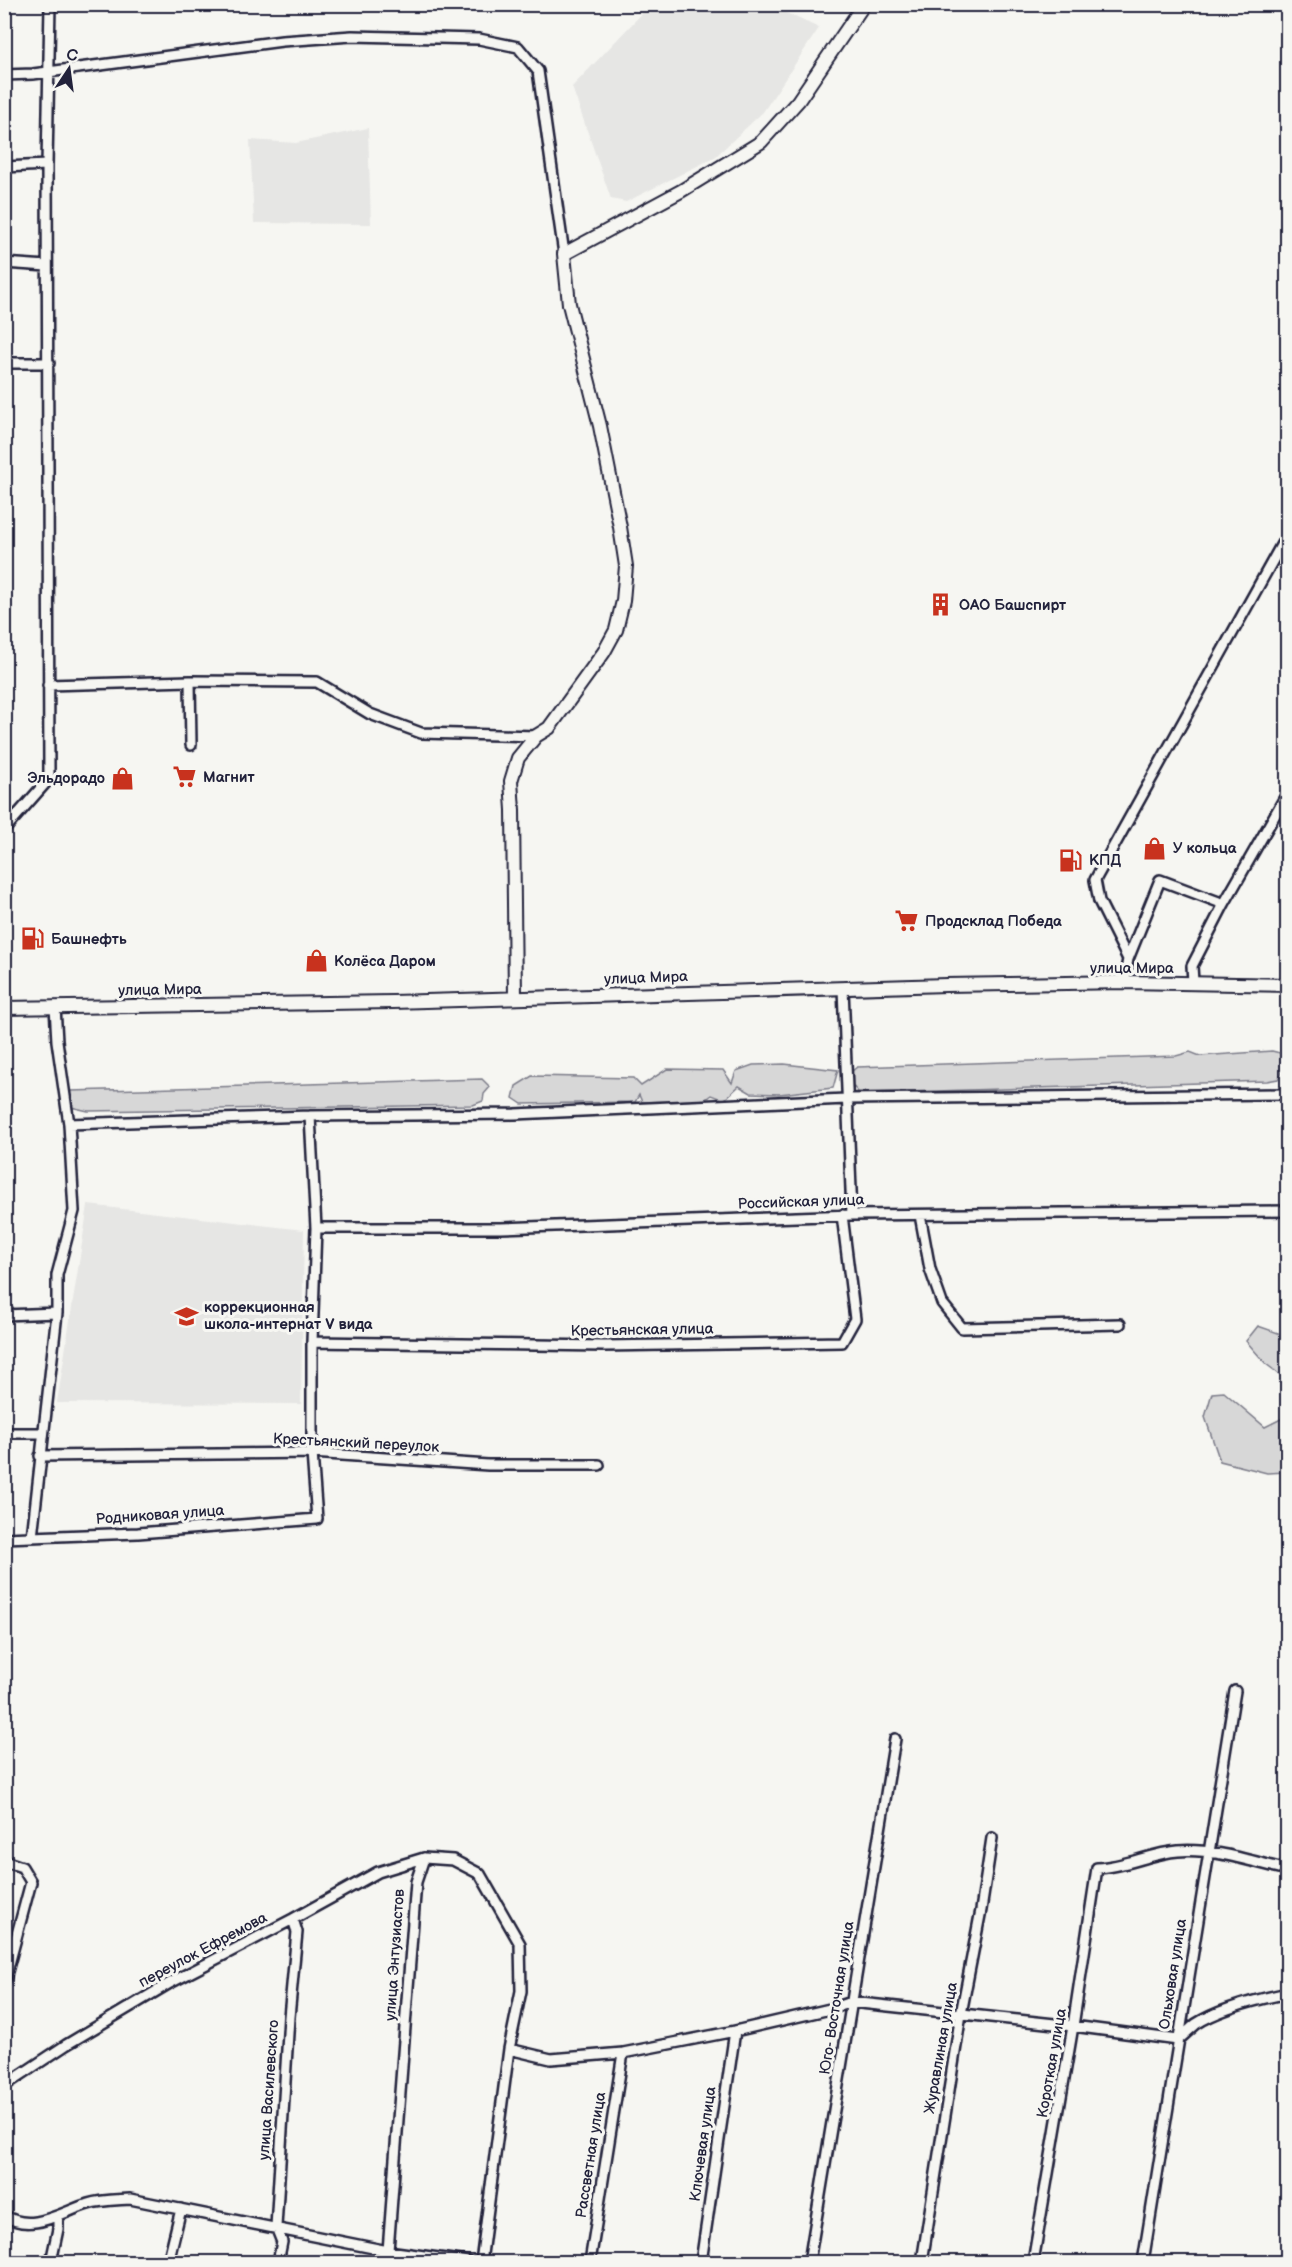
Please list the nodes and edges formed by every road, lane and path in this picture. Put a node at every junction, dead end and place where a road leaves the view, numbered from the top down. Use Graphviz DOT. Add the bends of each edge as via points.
graph roads {
  1 [pos="50,4"];
  2 [pos="864,4"];
  3 [pos="49,70"];
  4 [pos="4,75"];
  5 [pos="48,165"];
  6 [pos="4,167"];
  7 [pos="564,254"];
  8 [pos="4,263"];
  9 [pos="47,266"];
  10 [pos="4,363"];
  11 [pos="49,363"];
  12 [pos="1287,533"];
  13 [pos="190,681"];
  14 [pos="48,685"];
  15 [pos="536,736"];
  16 [pos="191,745"];
  17 [pos="1287,792"];
  18 [pos="4,830"];
  19 [pos="1224,904"];
  20 [pos="1128,959"];
  21 [pos="1124,982"];
  22 [pos="1193,982"];
  23 [pos="1287,985"];
  24 [pos="843,988"];
  25 [pos="515,998"];
  26 [pos="56,1007"];
  27 [pos="4,1008"];
  28 [pos="1287,1094"];
  29 [pos="846,1099"];
  30 [pos="310,1116"];
  31 [pos="69,1124"];
  32 [pos="1287,1211"];
  33 [pos="847,1215"];
  34 [pos="920,1215"];
  35 [pos="316,1228"];
  36 [pos="57,1313"];
  37 [pos="4,1314"];
  38 [pos="1119,1324"];
  39 [pos="312,1342"];
  40 [pos="4,1433"];
  41 [pos="43,1433"];
  42 [pos="312,1453"];
  43 [pos="40,1456"];
  44 [pos="599,1465"];
  45 [pos="32,1537"];
  46 [pos="4,1538"];
  47 [pos="1235,1690"];
  48 [pos="895,1739"];
  49 [pos="992,1838"];
  50 [pos="1208,1853"];
  51 [pos="424,1858"];
  52 [pos="4,1861"];
  53 [pos="1287,1870"];
  54 [pos="293,1919"];
  55 [pos="4,1983"];
  56 [pos="1287,1993"];
  57 [pos="851,2002"];
  58 [pos="961,2014"];
  59 [pos="1074,2026"];
  60 [pos="735,2031"];
  61 [pos="1178,2040"];
  62 [pos="509,2049"];
  63 [pos="623,2053"];
  64 [pos="4,2086"];
  65 [pos="181,2209"];
  66 [pos="4,2215"];
  67 [pos="58,2217"];
  68 [pos="276,2227"];
  69 [pos="387,2251"];
  70 [pos="51,2262"];
  71 [pos="168,2262"];
  72 [pos="278,2262"];
  73 [pos="391,2262"];
  74 [pos="468,2262"];
  75 [pos="482,2262"];
  76 [pos="590,2262"];
  77 [pos="701,2262"];
  78 [pos="809,2262"];
  79 [pos="921,2262"];
  80 [pos="1034,2262"];
  81 [pos="1143,2262"];
  1 -- 3 [label="street"];
  2 -- 7 [label="main road" via="798,101 761,142 681,191"];
  3 -- 4 [label="street"];
  3 -- 5 [label="street"];
  3 -- 7 [label="street" via="352,36 479,39 518,47 538,71"];
  5 -- 6 [label="street"];
  5 -- 9 [label="street"];
  7 -- 15 [label="main road" via="569,304 600,426 626,566 616,630 549,728"];
  8 -- 9 [label="street"];
  9 -- 11 [label="street"];
  10 -- 11 [label="street"];
  11 -- 14 [label="street"];
  12 -- 20 [label="street" via="1095,879 1099,901"];
  13 -- 14 [label="street"];
  13 -- 15 [label="street" via="317,681 370,714 421,733"];
  13 -- 16 [label="street"];
  14 -- 18 [label="street" via="49,779"];
  15 -- 25 [label="main road" via="518,758 511,781"];
  17 -- 19 [label="street"];
  19 -- 20 [label="street" via="1160,880"];
  19 -- 22 [label="street" via="1192,966"];
  20 -- 21 [label="street"];
  21 -- 22 [label="main road, улица Мира"];
  21 -- 24 [label="main road, улица Мира"];
  22 -- 23 [label="main road, улица Мира"];
  24 -- 25 [label="main road, улица Мира"];
  24 -- 29 [label="street"];
  25 -- 26 [label="main road, улица Мира"];
  26 -- 27 [label="main road, улица Мира"];
  26 -- 31 [label="street"];
  28 -- 29 [label="street"];
  29 -- 30 [label="street" via="515,1114"];
  29 -- 33 [label="street"];
  30 -- 31 [label="street"];
  30 -- 35 [label="street"];
  31 -- 36 [label="street" via="74,1211 57,1275"];
  32 -- 34 [label="street, Российская улица"];
  33 -- 34 [label="street, Российская улица"];
  33 -- 35 [label="street, Российская улица" via="501,1228"];
  33 -- 39 [label="street, Крестьянская улица" via="855,1319 842,1342 604,1346"];
  34 -- 38 [label="street" via="930,1269 942,1303 962,1328"];
  35 -- 39 [label="street"];
  36 -- 37 [label="street"];
  36 -- 41 [label="street"];
  39 -- 42 [label="street"];
  40 -- 41 [label="street"];
  41 -- 43 [label="street"];
  42 -- 43 [label="street, Крестьянский переулок"];
  42 -- 44 [label="street, Крестьянский переулок" via="488,1465"];
  42 -- 45 [label="street, Родниковая улица" via="317,1519"];
  43 -- 45 [label="street"];
  45 -- 46 [label="street, Родниковая улица"];
  47 -- 50 [label="street, Ольховая улица"];
  48 -- 57 [label="street, Юго- Восточная улица"];
  49 -- 58 [label="street, Журавлиная улица"];
  50 -- 53 [label="street"];
  50 -- 59 [label="street, Короткая улица" via="1176,1851 1116,1867 1097,1868"];
  50 -- 61 [label="street, Ольховая улица"];
  51 -- 54 [label="street, переулок Ефремова" via="378,1872"];
  51 -- 62 [label="street" via="453,1860 480,1874 520,1944 522,1991"];
  51 -- 69 [label="street, улица Энтузиастов" via="416,1882"];
  52 -- 55 [label="street" via="22,1867 31,1882"];
  54 -- 64 [label="street, переулок Ефремова" via="170,1983"];
  54 -- 68 [label="street, улица Василевского" via="297,1932"];
  56 -- 61 [label="street" via="1212,2016"];
  57 -- 58 [label="street"];
  57 -- 60 [label="street"];
  57 -- 78 [label="street, Юго- Восточная улица"];
  58 -- 59 [label="street"];
  58 -- 79 [label="street, Журавлиная улица"];
  59 -- 61 [label="street"];
  59 -- 80 [label="street, Короткая улица"];
  60 -- 63 [label="street"];
  60 -- 77 [label="street, Ключевая улица"];
  61 -- 81 [label="street, Ольховая улица"];
  62 -- 63 [label="street" via="551,2059"];
  62 -- 75 [label="street"];
  63 -- 76 [label="street, Рассветная улица"];
  65 -- 67 [label="street" via="130,2199 90,2203"];
  65 -- 68 [label="street"];
  65 -- 71 [label="street"];
  66 -- 67 [label="street" via="32,2222"];
  67 -- 70 [label="street"];
  68 -- 69 [label="street"];
  68 -- 72 [label="street, улица Василевского" via="282,2242"];
  69 -- 73 [label="street, улица Энтузиастов"];
  69 -- 74 [label="street"];
}
